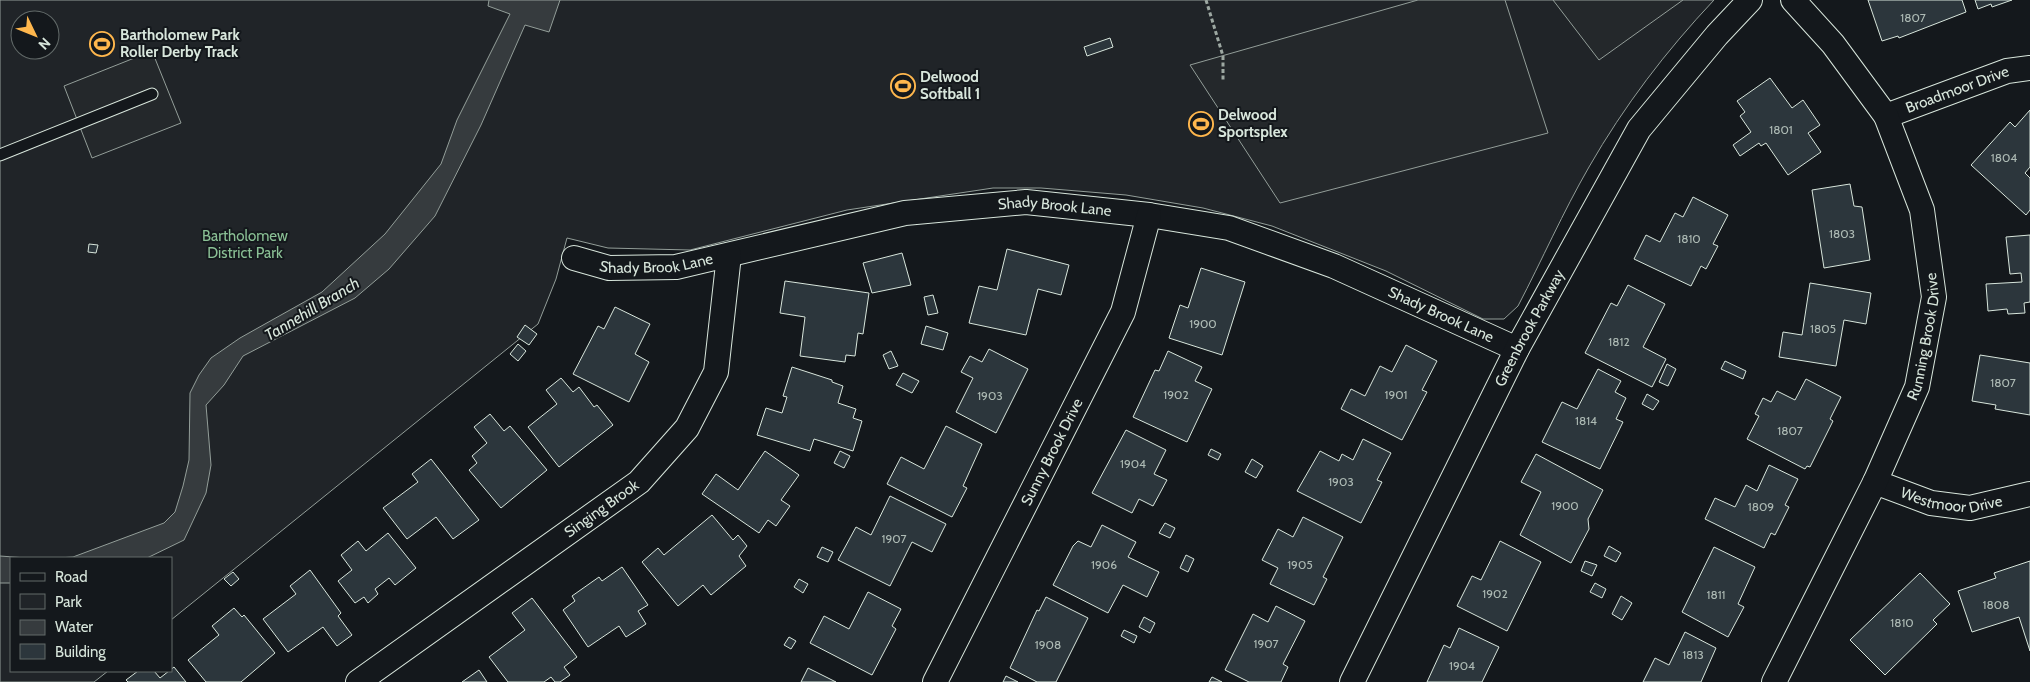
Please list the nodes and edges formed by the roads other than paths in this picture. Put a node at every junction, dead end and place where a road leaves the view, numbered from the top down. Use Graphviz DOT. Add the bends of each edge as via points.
graph roads {
  1 [pos="1750,0"];
  2 [pos="1793,0"];
  3 [pos="2030,68"];
  4 [pos="152,94"];
  5 [pos="1886,116"];
  6 [pos="0,155"];
  7 [pos="1149,215"];
  8 [pos="729,255"];
  9 [pos="574,258"];
  10 [pos="1517,349"];
  11 [pos="1875,482"];
  12 [pos="2030,494"];
  13 [pos="358,682"];
  14 [pos="935,682"];
  15 [pos="1352,682"];
  16 [pos="1774,682"];
  1 -- 10 [label="street, Greenbrook Parkway" via="1638,129"];
  2 -- 5 [label="street, Running Brook Drive" via="1833,44"];
  3 -- 5 [label="street, Broadmoor Drive" via="2007,71"];
  4 -- 6 [label="lane"];
  5 -- 11 [label="street, Running Brook Drive" via="1922,210 1934,297 1917,387"];
  7 -- 8 [label="street, Shady Brook Lane" via="1026,202 905,213"];
  7 -- 10 [label="street, Shady Brook Lane" via="1229,228 1316,260"];
  7 -- 14 [label="street, Sunny Brook Drive" via="1123,312"];
  8 -- 9 [label="street, Shady Brook Lane" via="676,267 609,268"];
  8 -- 13 [label="street, Singing Brook" via="716,372 681,435 639,482"];
  10 -- 15 [label="street, Greenbrook Parkway"];
  11 -- 12 [label="street, Westmoor Drive" via="1931,503 1970,508"];
  11 -- 16 [label="street, Running Brook Drive"];
}
